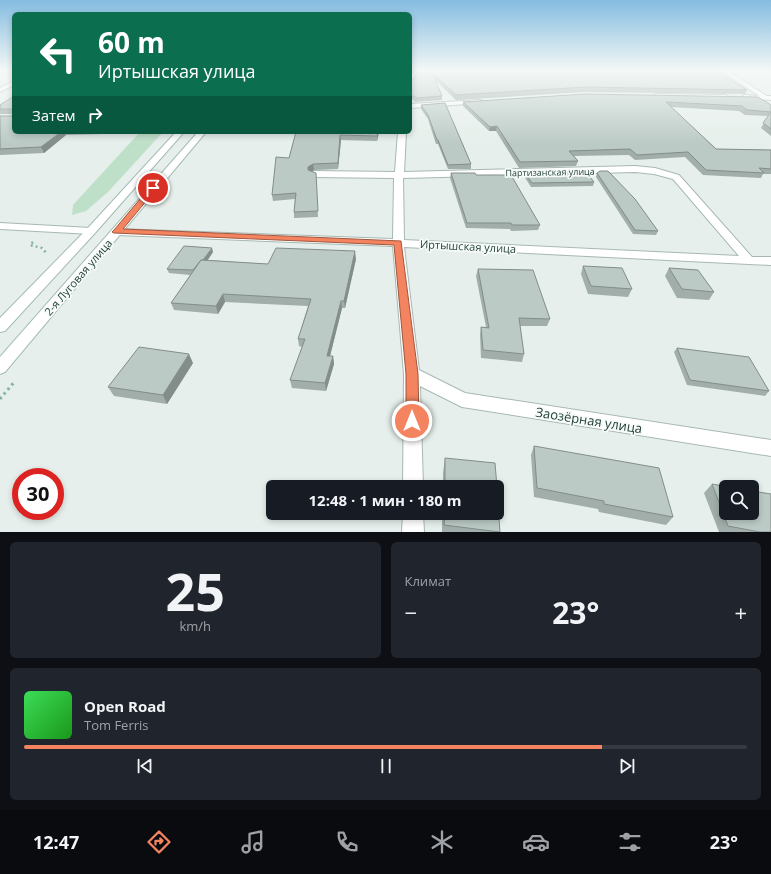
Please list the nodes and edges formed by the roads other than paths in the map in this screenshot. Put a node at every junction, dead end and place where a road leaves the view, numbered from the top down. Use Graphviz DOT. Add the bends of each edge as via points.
graph roads {
  1 [pos="646,96"];
  2 [pos="769,99"];
  3 [pos="489,101"];
  4 [pos="412,106"];
  5 [pos="178,134"];
  6 [pos="200,134"];
  7 [pos="402,134"];
  8 [pos="314,174"];
  9 [pos="399,175"];
  10 [pos="0,226"];
  11 [pos="91,231"];
  12 [pos="117,232"];
  13 [pos="398,243"];
  14 [pos="748,259"];
  15 [pos="771,260"];
  16 [pos="0,327"];
  17 [pos="0,368"];
  18 [pos="412,374"];
  19 [pos="771,448"];
  20 [pos="413,480"];
  21 [pos="413,520"];
  22 [pos="413,532"];
  1 -- 2 [label="street"];
  3 -- 4 [label="street"];
  5 -- 11 [label="street, 2-я Луговая улица"];
  6 -- 12 [label="street, 2-я Луговая улица"];
  7 -- 9 [label="street"];
  8 -- 9 [label="street, Партизанская улица"];
  9 -- 13 [label="street"];
  9 -- 14 [label="street, Партизанская улица" via="655,171 676,177"];
  10 -- 11 [label="street, Иртышская улица"];
  11 -- 12 [label="street, Иртышская улица"];
  11 -- 16 [label="street, 2-я Луговая улица"];
  12 -- 13 [label="street, Иртышская улица"];
  12 -- 17 [label="street, 2-я Луговая улица"];
  13 -- 14 [label="street, Иртышская улица"];
  13 -- 18 [label="street"];
  14 -- 15 [label="street, Иртышская улица"];
  18 -- 19 [label="street, Заозёрная улица" via="462,400"];
  18 -- 20 [label="street"];
  21 -- 22 [label="street"];
}
